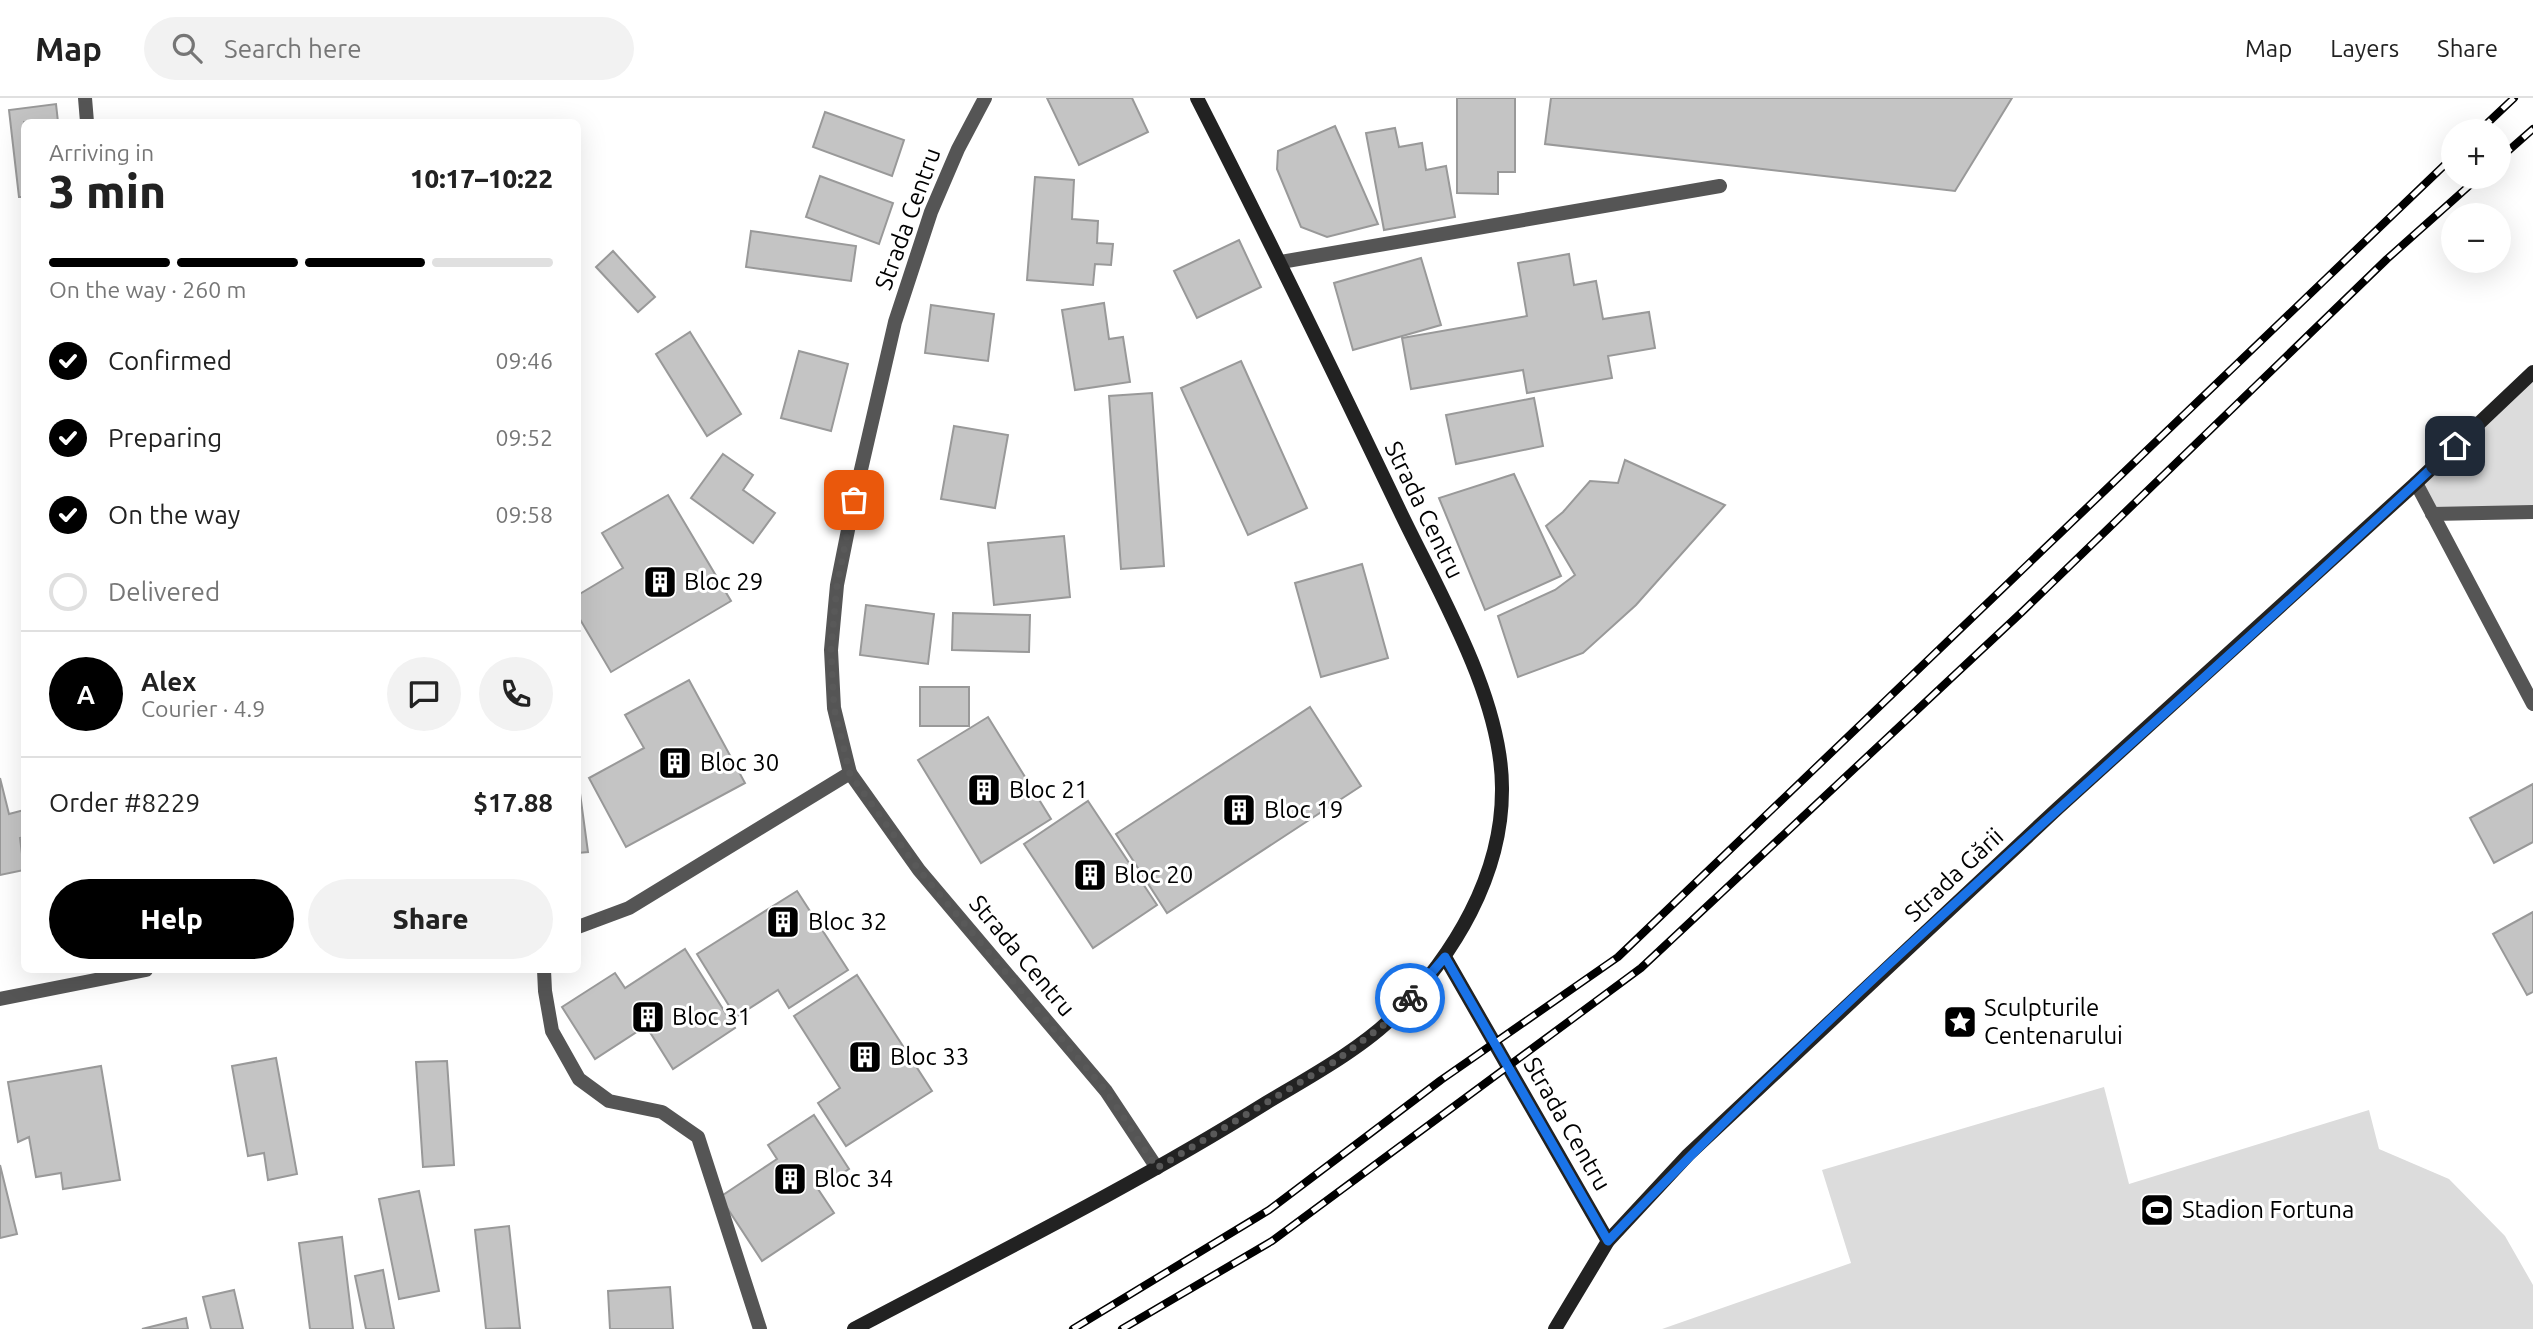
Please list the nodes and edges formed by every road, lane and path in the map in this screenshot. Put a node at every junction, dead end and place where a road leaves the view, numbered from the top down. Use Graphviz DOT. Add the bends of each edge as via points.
graph roads {
  1 [pos="85,98"];
  2 [pos="985,98"];
  3 [pos="1197,98"];
  4 [pos="87,119"];
  5 [pos="1720,186"];
  6 [pos="1280,262"];
  7 [pos="2533,372"];
  8 [pos="2416,483"];
  9 [pos="2533,512"];
  10 [pos="2432,514"];
  11 [pos="2533,704"];
  12 [pos="850,774"];
  13 [pos="581,926"];
  14 [pos="1445,957"];
  15 [pos="131,973"];
  16 [pos="544,973"];
  17 [pos="0,999"];
  18 [pos="1157,1168"];
  19 [pos="1608,1241"];
  20 [pos="760,1329"];
  21 [pos="854,1329"];
  22 [pos="1555,1329"];
  1 -- 4 [label="street"];
  2 -- 12 [label="street, Strada Centru" via="931,212 899,310 837,585 831,650 834,708"];
  3 -- 6 [label="main road, Strada Centru"];
  5 -- 6 [label="street"];
  6 -- 14 [label="main road, Strada Centru" via="1473,663 1499,751 1503,789 1487,877"];
  7 -- 8 [label="main road, Strada Gării"];
  8 -- 10 [label="street"];
  8 -- 19 [label="main road, Strada Gării" via="2057,809 1721,1124"];
  9 -- 10 [label="street"];
  10 -- 11 [label="street"];
  12 -- 13 [label="street" via="629,908"];
  12 -- 18 [label="street, Strada Centru" via="919,870 1106,1091"];
  14 -- 18 [label="main road, Strada Centru" via="1393,1018 1334,1062"];
  14 -- 19 [label="main road, Strada Centru"];
  15 -- 17 [label="street"];
  16 -- 20 [label="street" via="552,1031 579,1079 609,1101 662,1112 698,1137"];
  18 -- 21 [label="main road, Strada Centru"];
  19 -- 22 [label="main road, Strada Gării"];
}
